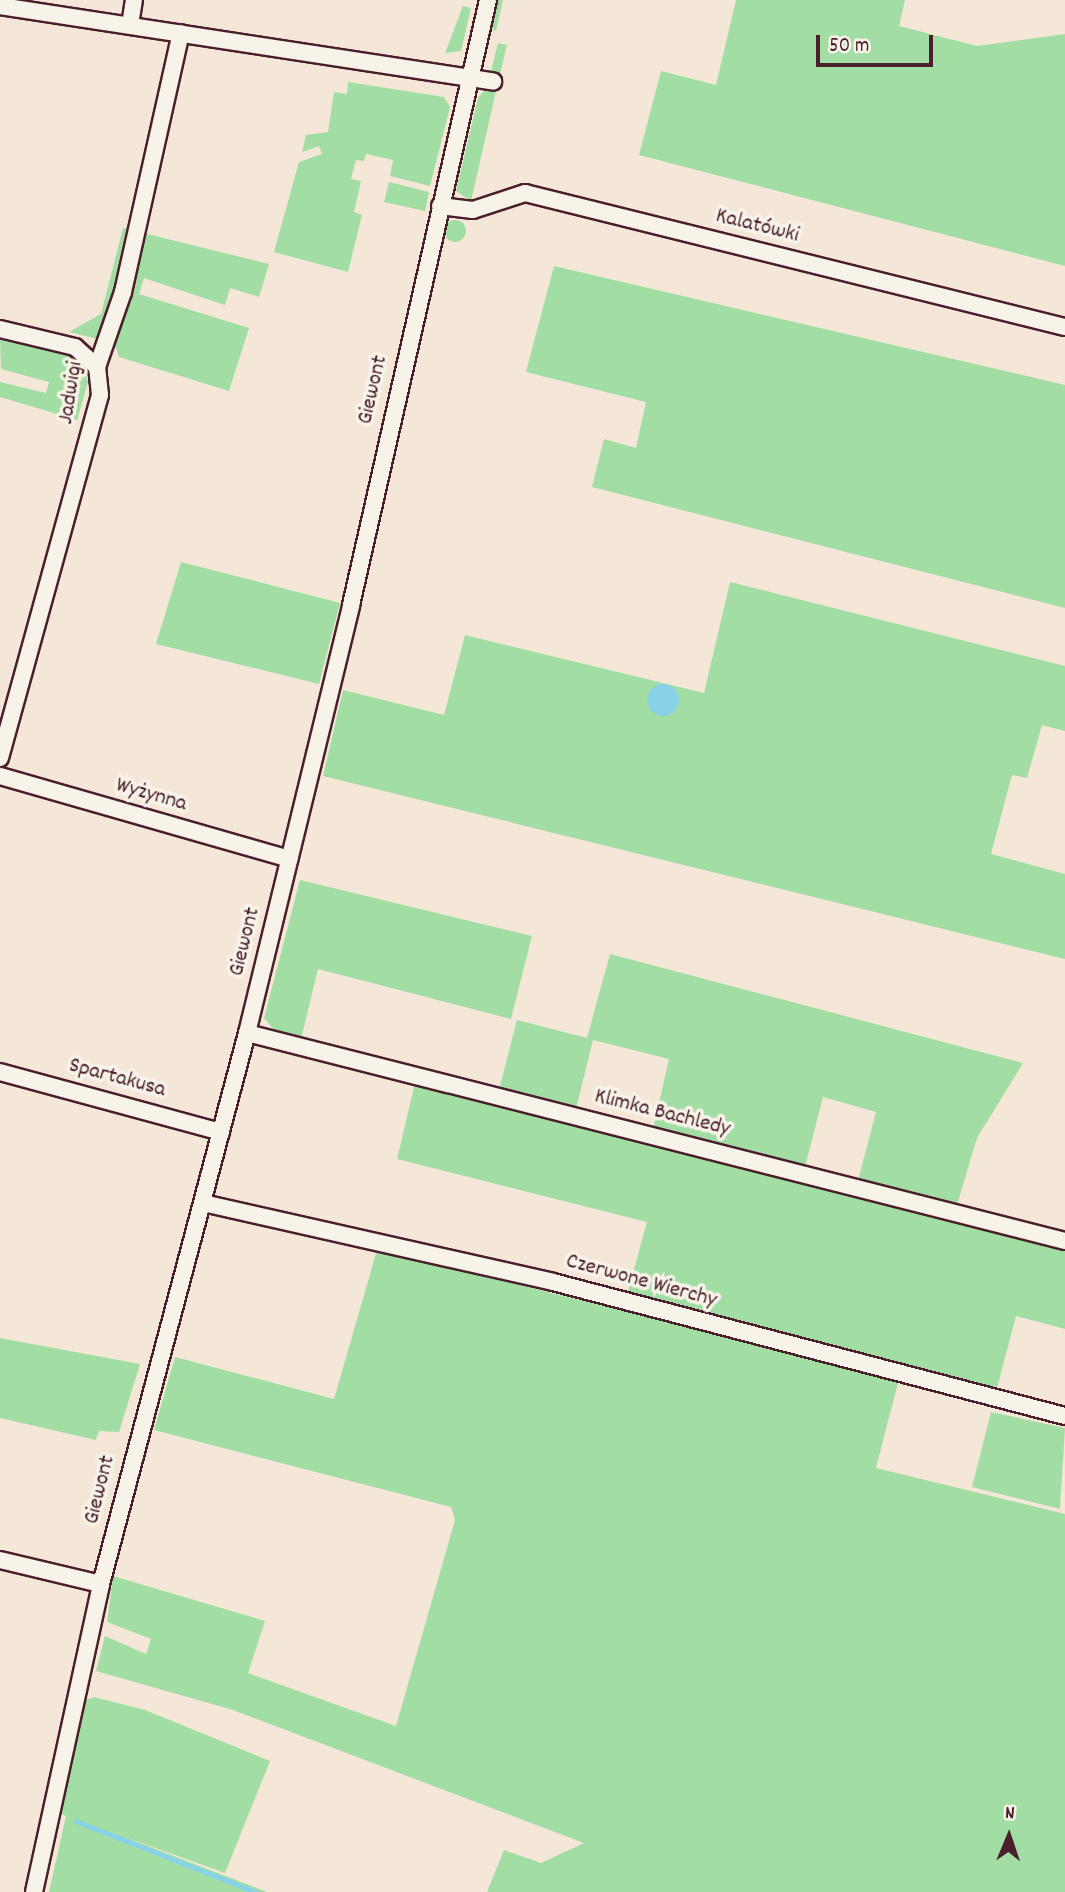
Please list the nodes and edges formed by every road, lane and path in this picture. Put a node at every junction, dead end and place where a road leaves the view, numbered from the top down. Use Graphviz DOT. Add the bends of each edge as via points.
graph roads {
  1 [pos="134,0"];
  2 [pos="488,0"];
  3 [pos="0,6"];
  4 [pos="130,25"];
  5 [pos="181,33"];
  6 [pos="469,79"];
  7 [pos="493,81"];
  8 [pos="440,206"];
  9 [pos="1065,327"];
  10 [pos="0,329"];
  11 [pos="97,367"];
  12 [pos="0,758"];
  13 [pos="0,776"];
  14 [pos="289,859"];
  15 [pos="247,1033"];
  16 [pos="0,1072"];
  17 [pos="222,1132"];
  18 [pos="203,1203"];
  19 [pos="1065,1241"];
  20 [pos="1065,1416"];
  21 [pos="0,1560"];
  22 [pos="101,1584"];
  23 [pos="34,1892"];
  1 -- 4 [label="street"];
  2 -- 6 [label="street, Giewont"];
  3 -- 4 [label="street"];
  4 -- 5 [label="street"];
  5 -- 6 [label="street"];
  5 -- 11 [label="street, Jadwigi" via="123,292"];
  6 -- 7 [label="street"];
  6 -- 8 [label="street, Giewont"];
  8 -- 9 [label="street, Kalatówki" via="473,210 525,193"];
  8 -- 14 [label="street, Giewont"];
  10 -- 11 [label="street" via="75,348"];
  11 -- 12 [label="street, Jadwigi" via="100,395"];
  13 -- 14 [label="street, Wyżynna"];
  14 -- 15 [label="street, Giewont"];
  15 -- 17 [label="street, Giewont"];
  15 -- 19 [label="street, Klimka Bachledy"];
  16 -- 17 [label="street, Spartakusa"];
  17 -- 18 [label="street, Giewont"];
  18 -- 20 [label="street, Czerwone Wierchy" via="553,1282"];
  18 -- 22 [label="street, Giewont"];
  21 -- 22 [label="street"];
  22 -- 23 [label="street, Giewont"];
}
